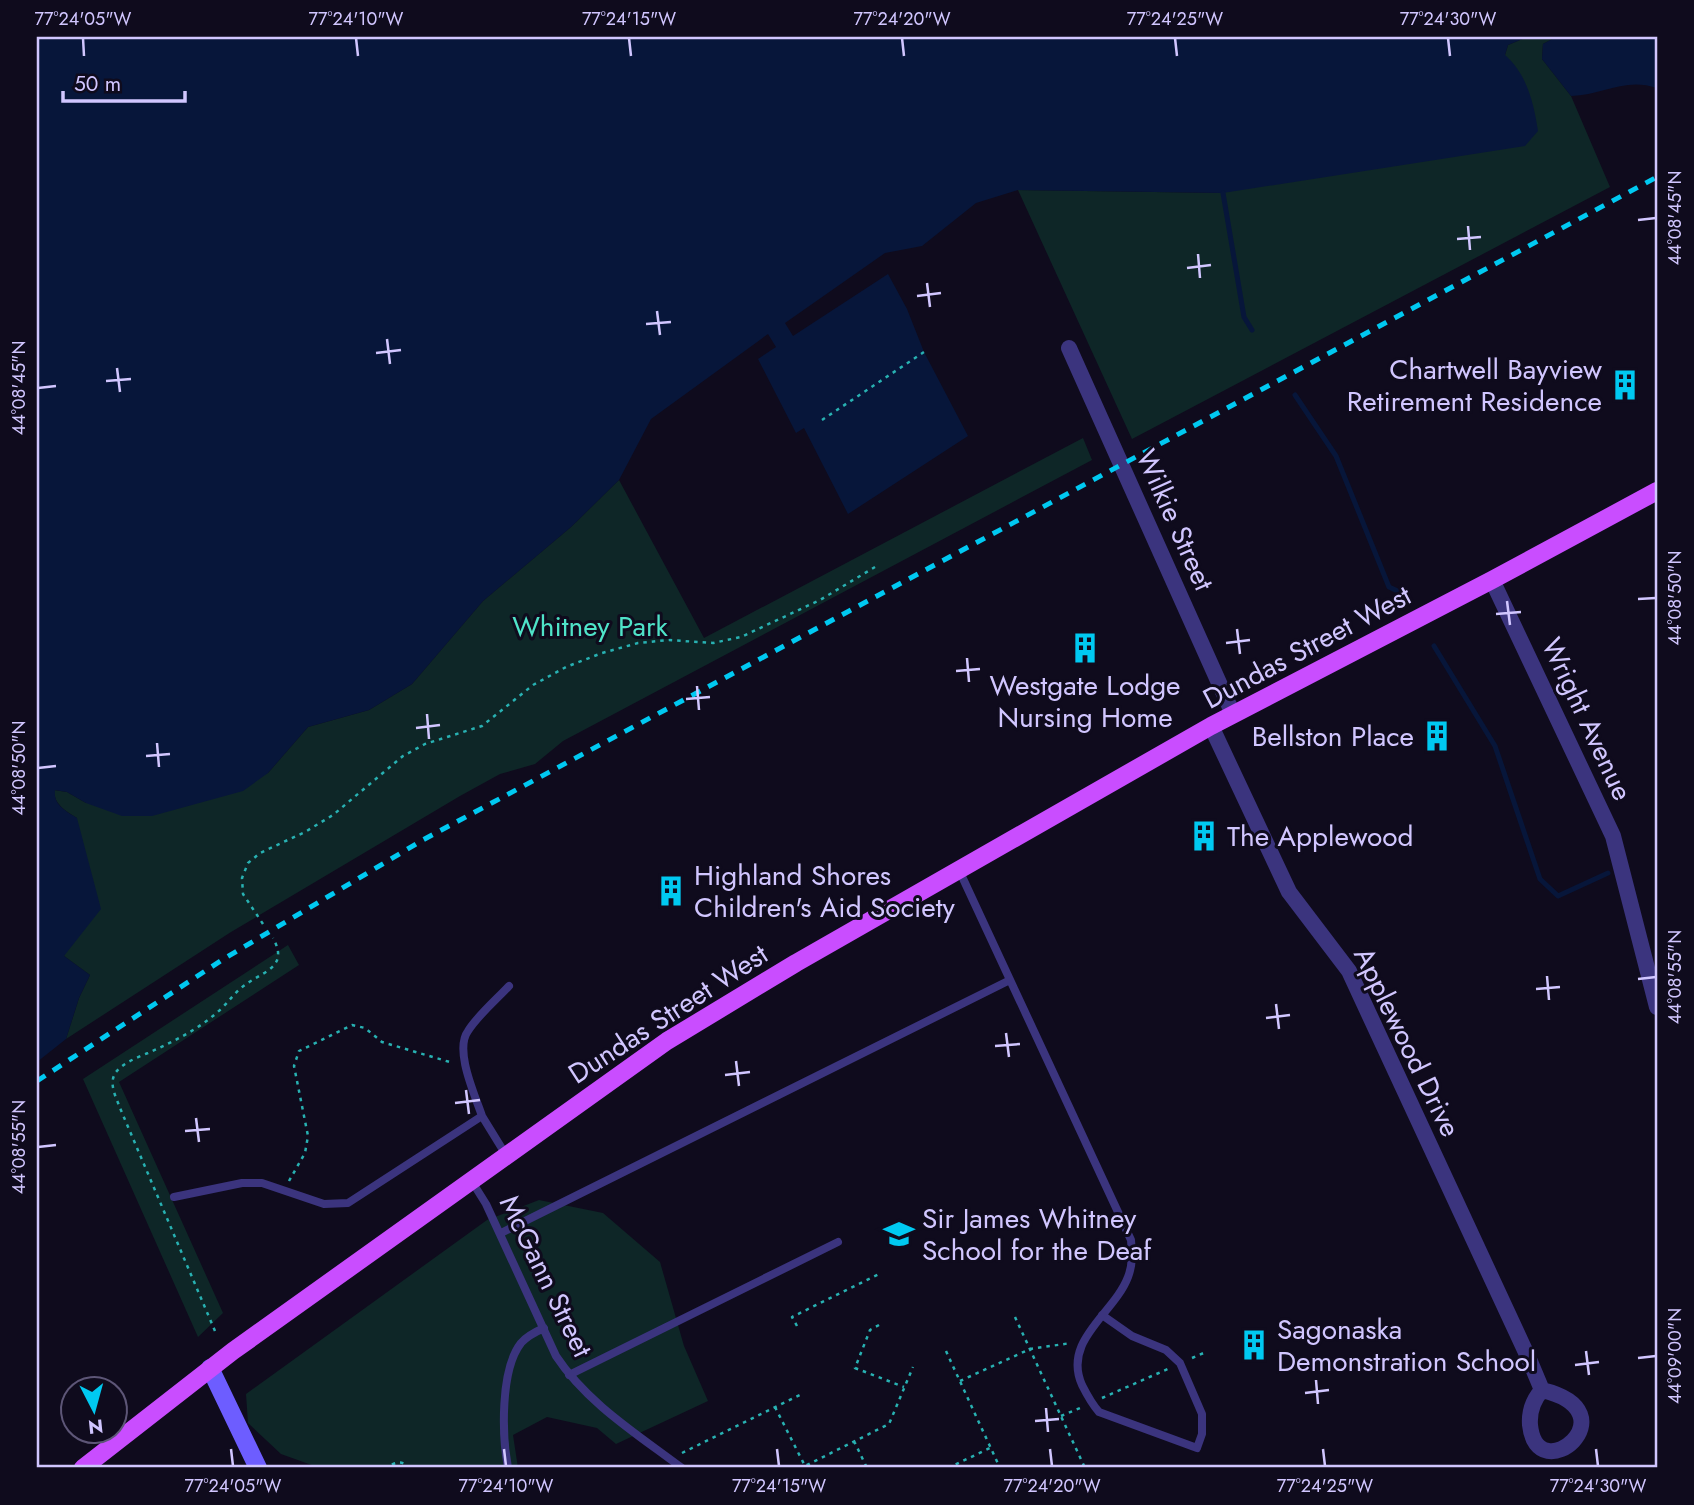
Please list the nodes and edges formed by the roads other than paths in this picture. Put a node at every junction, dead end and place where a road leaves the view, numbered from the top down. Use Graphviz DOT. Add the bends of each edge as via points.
graph roads {
  1 [pos="1069,348"];
  2 [pos="1657,491"];
  3 [pos="1492,580"];
  4 [pos="1233,714"];
  5 [pos="1211,726"];
  6 [pos="959,870"];
  7 [pos="1010,980"];
  8 [pos="509,986"];
  9 [pos="1657,1006"];
  10 [pos="482,1116"];
  11 [pos="506,1155"];
  12 [pos="471,1180"];
  13 [pos="174,1197"];
  14 [pos="500,1233"];
  15 [pos="838,1242"];
  16 [pos="1102,1315"];
  17 [pos="544,1328"];
  18 [pos="210,1368"];
  19 [pos="569,1375"];
  20 [pos="1542,1390"];
  21 [pos="83,1468"];
  22 [pos="258,1468"];
  23 [pos="508,1468"];
  24 [pos="682,1468"];
  1 -- 4 [label="street, Wilkie Street"];
  2 -- 3 [label="main road, Dundas Street West"];
  3 -- 4 [label="main road, Dundas Street West"];
  3 -- 9 [label="street, Wright Avenue" via="1613,836"];
  4 -- 5 [label="main road, Dundas Street West"];
  5 -- 6 [label="main road, Dundas Street West"];
  5 -- 20 [label="street, Applewood Drive" via="1289,892 1349,971"];
  6 -- 7 [label="lane"];
  6 -- 11 [label="main road, Dundas Street West" via="667,1041"];
  7 -- 14 [label="lane"];
  7 -- 16 [label="lane" via="1131,1240 1133,1260 1128,1279"];
  8 -- 10 [label="lane" via="467,1032 462,1044"];
  10 -- 11 [label="lane"];
  10 -- 13 [label="lane" via="348,1203 324,1205 262,1182"];
  11 -- 12 [label="main road, Dundas Street West"];
  12 -- 14 [label="lane, McGann Street"];
  12 -- 18 [label="main road, Dundas Street West"];
  14 -- 17 [label="lane, McGann Street"];
  15 -- 19 [label="lane"];
  16 -- 16 [label="lane" via="1077,1354 1076,1366 1090,1403 1110,1417 1197,1448 1202,1414 1180,1363 1166,1350 1132,1336"];
  17 -- 19 [label="lane, McGann Street"];
  17 -- 23 [label="lane" via="520,1344 507,1381"];
  18 -- 21 [label="main road, Dundas Street West"];
  18 -- 22 [label="street"];
  19 -- 24 [label="lane, McGann Street" via="585,1393"];
}
